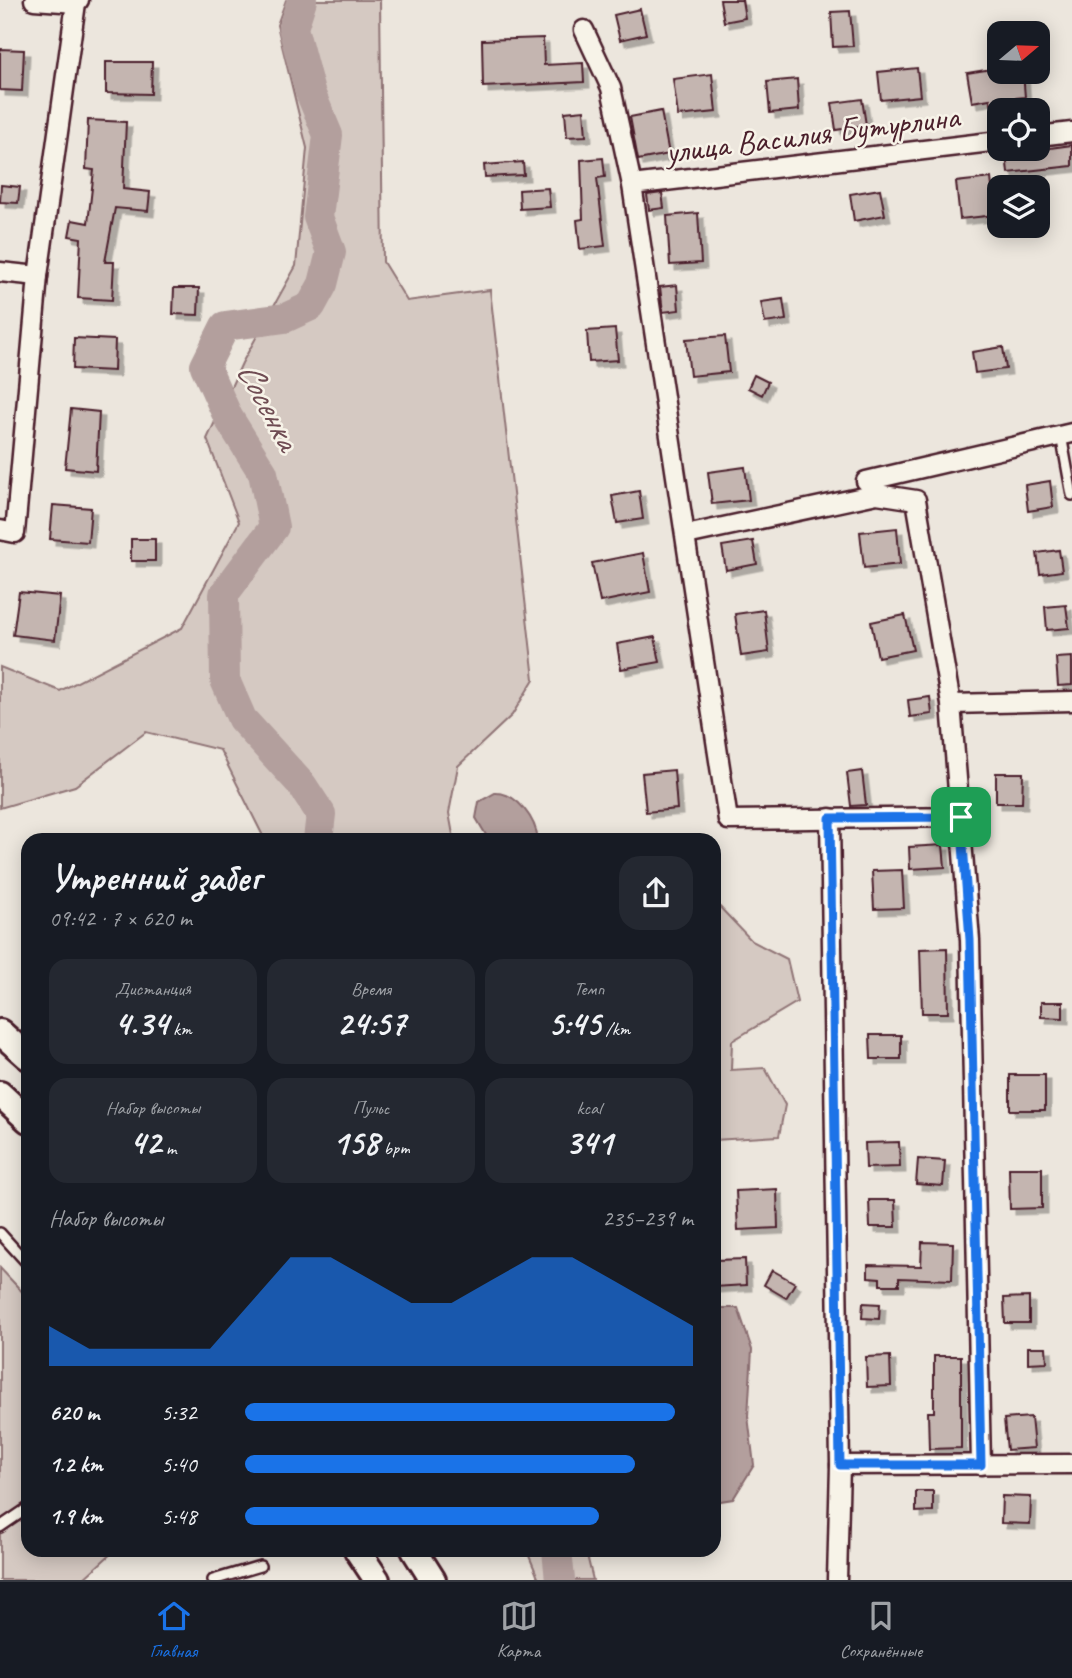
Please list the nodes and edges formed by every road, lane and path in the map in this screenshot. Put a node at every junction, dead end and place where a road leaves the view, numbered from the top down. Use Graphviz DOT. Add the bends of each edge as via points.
graph roads {
  1 [pos="34,0"];
  2 [pos="77,1"];
  3 [pos="584,30"];
  4 [pos="1072,132"];
  5 [pos="1050,135"];
  6 [pos="987,142"];
  7 [pos="632,184"];
  8 [pos="0,272"];
  9 [pos="38,276"];
  10 [pos="1066,434"];
  11 [pos="866,481"];
  12 [pos="1072,495"];
  13 [pos="0,530"];
  14 [pos="686,535"];
  15 [pos="1072,701"];
  16 [pos="951,704"];
  17 [pos="961,817"];
  18 [pos="830,818"];
  19 [pos="0,1032"];
  20 [pos="21,1050"];
  21 [pos="0,1094"];
  22 [pos="21,1114"];
  23 [pos="0,1233"];
  24 [pos="21,1256"];
  25 [pos="1072,1464"];
  26 [pos="840,1465"];
  27 [pos="981,1465"];
  28 [pos="21,1513"];
  29 [pos="0,1527"];
  30 [pos="362,1557"];
  31 [pos="418,1557"];
  32 [pos="260,1566"];
  33 [pos="213,1580"];
  34 [pos="377,1580"];
  35 [pos="433,1580"];
  36 [pos="837,1580"];
  1 -- 2 [label="street"];
  2 -- 9 [label="street"];
  3 -- 7 [label="street" via="611,88"];
  4 -- 5 [label="street"];
  6 -- 7 [label="street, улица Василия Бутурлина"];
  7 -- 14 [label="street"];
  8 -- 9 [label="street"];
  9 -- 13 [label="street" via="15,533"];
  10 -- 11 [label="street"];
  10 -- 12 [label="lane"];
  14 -- 16 [label="street" via="877,495 916,500"];
  14 -- 18 [label="street" via="728,820"];
  15 -- 16 [label="street"];
  16 -- 17 [label="street"];
  17 -- 18 [label="street"];
  17 -- 27 [label="street" via="970,940"];
  18 -- 26 [label="street"];
  19 -- 20 [label="main road"];
  21 -- 22 [label="main road"];
  23 -- 24 [label="lane"];
  25 -- 27 [label="street"];
  26 -- 27 [label="street"];
  26 -- 36 [label="street"];
  28 -- 29 [label="lane"];
  30 -- 34 [label="main road"];
  31 -- 35 [label="main road"];
  32 -- 33 [label="lane"];
}
